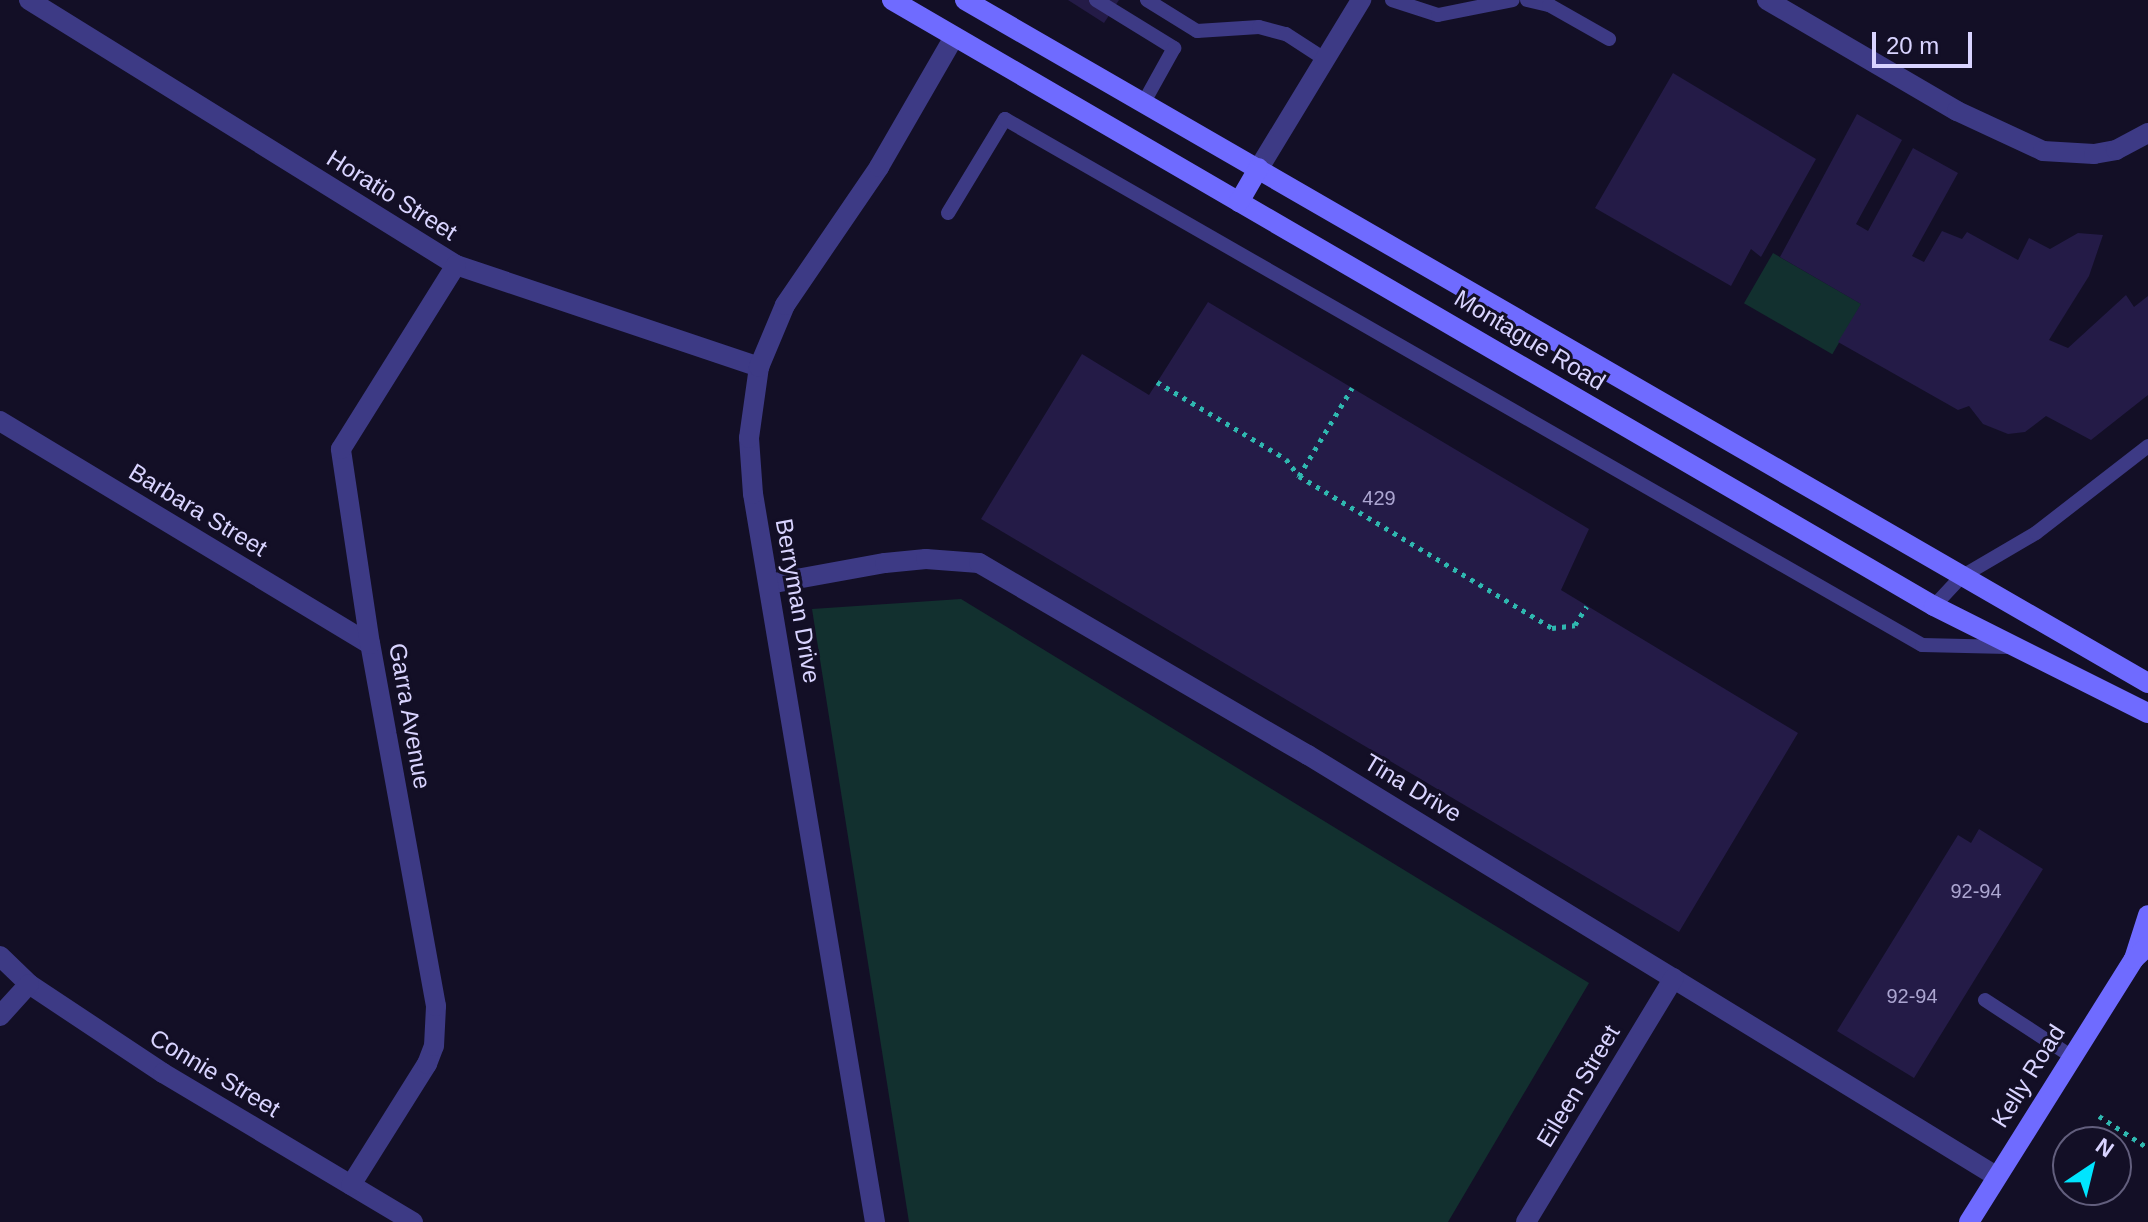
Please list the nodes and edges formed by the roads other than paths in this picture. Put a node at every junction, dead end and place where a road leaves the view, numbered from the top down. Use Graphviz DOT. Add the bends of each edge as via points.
graph roads {
  1 [pos="29,0"];
  2 [pos="892,0"];
  3 [pos="1096,0"];
  4 [pos="1147,0"];
  5 [pos="1361,0"];
  6 [pos="1392,0"];
  7 [pos="1513,0"];
  8 [pos="1527,0"];
  9 [pos="1767,0"];
  10 [pos="976,2"];
  11 [pos="1791,6"];
  12 [pos="1197,31"];
  13 [pos="954,37"];
  14 [pos="1609,39"];
  15 [pos="1174,48"];
  16 [pos="1326,60"];
  17 [pos="1143,104"];
  18 [pos="2148,133"];
  19 [pos="1259,168"];
  20 [pos="1239,202"];
  21 [pos="948,213"];
  22 [pos="456,265"];
  23 [pos="759,367"];
  24 [pos="0,421"];
  25 [pos="2148,446"];
  26 [pos="1961,577"];
  27 [pos="769,584"];
  28 [pos="1934,606"];
  29 [pos="370,644"];
  30 [pos="2008,647"];
  31 [pos="2148,683"];
  32 [pos="2148,713"];
  33 [pos="2148,915"];
  34 [pos="2141,952"];
  35 [pos="0,956"];
  36 [pos="1674,978"];
  37 [pos="29,984"];
  38 [pos="1985,1000"];
  39 [pos="0,1016"];
  40 [pos="2071,1056"];
  41 [pos="1996,1176"];
  42 [pos="351,1185"];
  43 [pos="413,1222"];
  44 [pos="875,1222"];
  45 [pos="1526,1222"];
  46 [pos="1969,1222"];
  1 -- 22 [label="street, Horatio Street"];
  2 -- 13 [label="main road, Montague Road"];
  3 -- 15 [label="lane"];
  4 -- 12 [label="lane"];
  5 -- 16 [label="street"];
  6 -- 7 [label="lane" via="1438,15"];
  8 -- 14 [label="lane" via="1549,5"];
  9 -- 11 [label="street"];
  10 -- 13 [label="main road"];
  10 -- 17 [label="main road, Montague Road"];
  11 -- 18 [label="street" via="1957,111 2043,151 2094,154 2116,150"];
  12 -- 15 [label="lane"];
  12 -- 16 [label="lane" via="1259,27 1286,34"];
  13 -- 20 [label="main road, Montague Road"];
  13 -- 23 [label="street, Berryman Drive" via="879,167 785,305"];
  15 -- 17 [label="lane"];
  16 -- 19 [label="street"];
  17 -- 19 [label="main road, Montague Road"];
  19 -- 20 [label="main road"];
  19 -- 26 [label="main road, Montague Road"];
  20 -- 28 [label="main road, Montague Road"];
  21 -- 30 [label="lane" via="1005,119 1922,645"];
  22 -- 23 [label="street, Horatio Street"];
  22 -- 29 [label="street, Garra Avenue" via="341,449"];
  23 -- 27 [label="street, Berryman Drive" via="749,462"];
  24 -- 29 [label="street, Barbara Street"];
  25 -- 26 [label="lane" via="2036,533"];
  26 -- 28 [label="lane"];
  26 -- 31 [label="main road, Montague Road"];
  27 -- 36 [label="street, Tina Drive" via="899,561 979,563"];
  27 -- 44 [label="street, Berryman Drive"];
  28 -- 30 [label="main road, Montague Road"];
  29 -- 42 [label="street, Garra Avenue" via="437,1027 427,1064"];
  30 -- 32 [label="main road, Montague Road"];
  33 -- 34 [label="main road, Kelly Road"];
  34 -- 40 [label="main road, Kelly Road"];
  35 -- 37 [label="street, Connie Street"];
  36 -- 41 [label="street, Tina Drive"];
  36 -- 45 [label="street, Eileen Street"];
  37 -- 39 [label="street"];
  37 -- 42 [label="street, Connie Street" via="163,1073"];
  38 -- 40 [label="lane"];
  40 -- 41 [label="main road, Kelly Road"];
  41 -- 46 [label="main road, Kelly Road"];
  42 -- 43 [label="street, Connie Street"];
}
